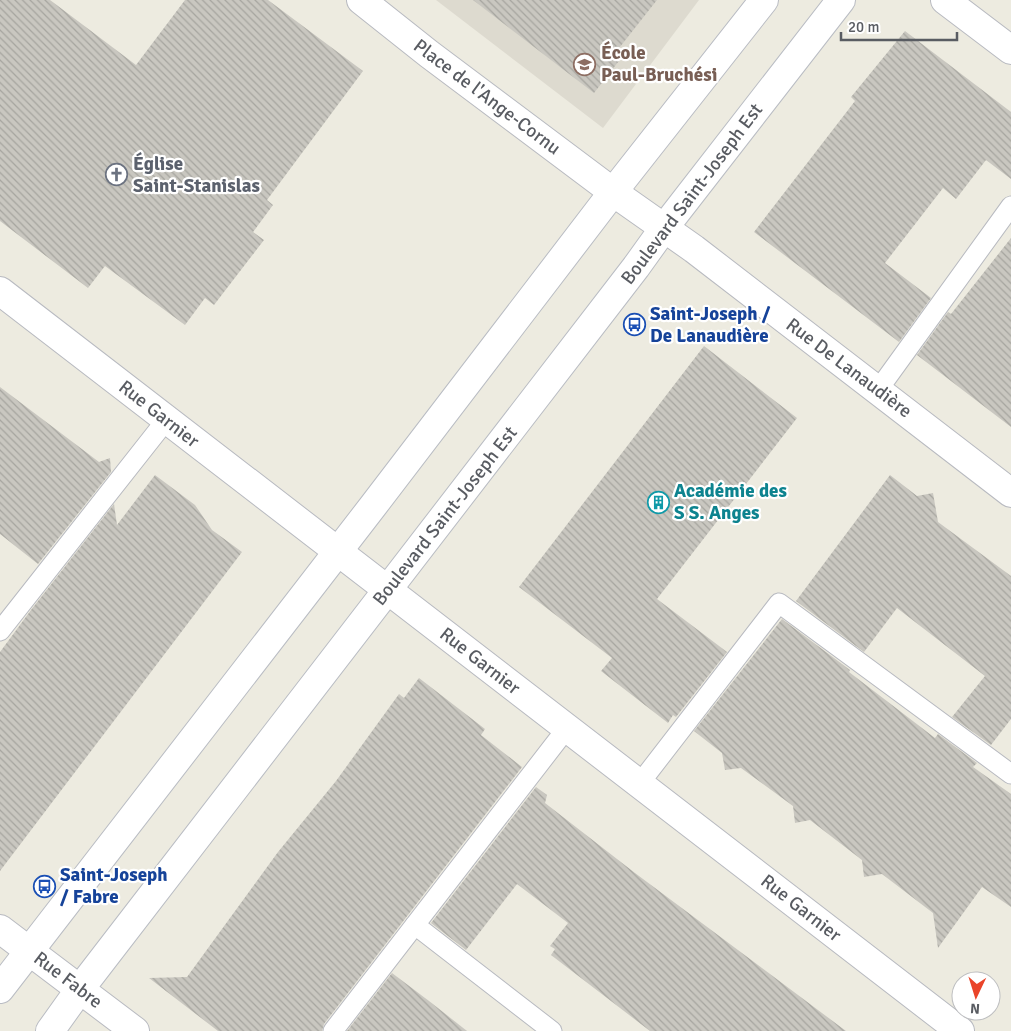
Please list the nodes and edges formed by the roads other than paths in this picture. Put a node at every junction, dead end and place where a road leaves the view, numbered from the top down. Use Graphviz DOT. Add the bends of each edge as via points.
graph roads {
  1 [pos="361,0"];
  2 [pos="764,0"];
  3 [pos="841,0"];
  4 [pos="945,0"];
  5 [pos="1011,50"];
  6 [pos="612,192"];
  7 [pos="1011,206"];
  8 [pos="664,228"];
  9 [pos="0,291"];
  10 [pos="878,390"];
  11 [pos="167,419"];
  12 [pos="1011,493"];
  13 [pos="338,552"];
  14 [pos="388,590"];
  15 [pos="3,620"];
  16 [pos="567,728"];
  17 [pos="1011,774"];
  18 [pos="640,783"];
  19 [pos="415,925"];
  20 [pos="0,930"];
  21 [pos="28,951"];
  22 [pos="0,988"];
  23 [pos="80,989"];
  24 [pos="950,1028"];
  25 [pos="50,1031"];
  26 [pos="135,1031"];
  27 [pos="334,1031"];
  28 [pos="552,1031"];
  1 -- 6 [label="main road, Place de l'Ange-Cornu"];
  2 -- 6 [label="main road"];
  3 -- 8 [label="main road, Boulevard Saint-Joseph Est"];
  4 -- 5 [label="main road"];
  6 -- 8 [label="main road, Rue De Lanaudière"];
  6 -- 13 [label="main road"];
  7 -- 10 [label="lane"];
  8 -- 10 [label="main road, Rue De Lanaudière"];
  8 -- 14 [label="main road, Boulevard Saint-Joseph Est"];
  9 -- 11 [label="main road, Rue Garnier"];
  10 -- 12 [label="main road, Rue De Lanaudière"];
  11 -- 13 [label="main road, Rue Garnier"];
  11 -- 15 [label="lane"];
  13 -- 14 [label="main road, Rue Garnier"];
  13 -- 21 [label="main road"];
  14 -- 16 [label="main road, Rue Garnier"];
  14 -- 23 [label="main road, Boulevard Saint-Joseph Est"];
  16 -- 18 [label="main road, Rue Garnier"];
  16 -- 19 [label="lane"];
  17 -- 18 [label="lane" via="779,603"];
  18 -- 24 [label="main road, Rue Garnier"];
  19 -- 27 [label="lane"];
  19 -- 28 [label="lane"];
  20 -- 21 [label="main road, Rue Fabre"];
  21 -- 22 [label="main road"];
  21 -- 23 [label="main road, Rue Fabre"];
  23 -- 25 [label="main road, Boulevard Saint-Joseph Est"];
  23 -- 26 [label="main road, Rue Fabre"];
}
